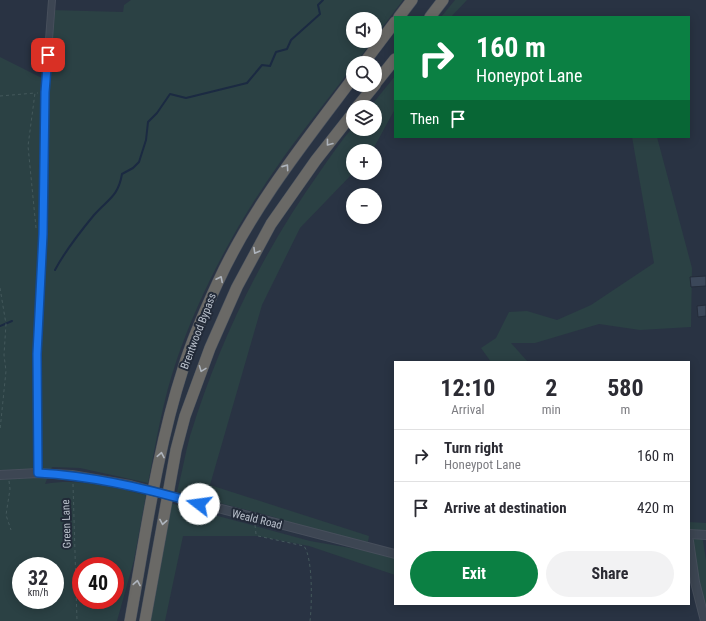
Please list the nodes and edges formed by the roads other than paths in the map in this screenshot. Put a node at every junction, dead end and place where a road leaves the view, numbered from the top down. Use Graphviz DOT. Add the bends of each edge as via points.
graph roads {
  1 [pos="52,0"];
  2 [pos="412,0"];
  3 [pos="443,0"];
  4 [pos="400,16"];
  5 [pos="431,16"];
  6 [pos="394,23"];
  7 [pos="369,56"];
  8 [pos="394,61"];
  9 [pos="382,76"];
  10 [pos="346,87"];
  11 [pos="369,92"];
  12 [pos="363,100"];
  13 [pos="346,122"];
  14 [pos="38,473"];
  15 [pos="0,475"];
  16 [pos="690,534"];
  17 [pos="706,535"];
  18 [pos="690,548"];
  19 [pos="394,554"];
  20 [pos="130,621"];
  21 [pos="145,621"];
  22 [pos="705,621"];
  1 -- 14 [label="street" via="45,92 43,234 37,354"];
  2 -- 4 [label="highway"];
  3 -- 5 [label="highway"];
  6 -- 7 [label="highway"];
  8 -- 9 [label="highway"];
  20 -- 10 [label="highway, Brentwood Bypass, one-way" via="164,443 182,370 204,313 218,280 244,233 286,168"];
  11 -- 12 [label="highway"];
  13 -- 21 [label="highway, Brentwood Bypass, one-way" via="271,224 237,287 210,348 185,416 176,450"];
  14 -- 15 [label="street, Weald Road"];
  14 -- 19 [label="street, Weald Road, bridge" via="72,475 130,485"];
  16 -- 17 [label="street"];
  18 -- 22 [label="street"];
}
